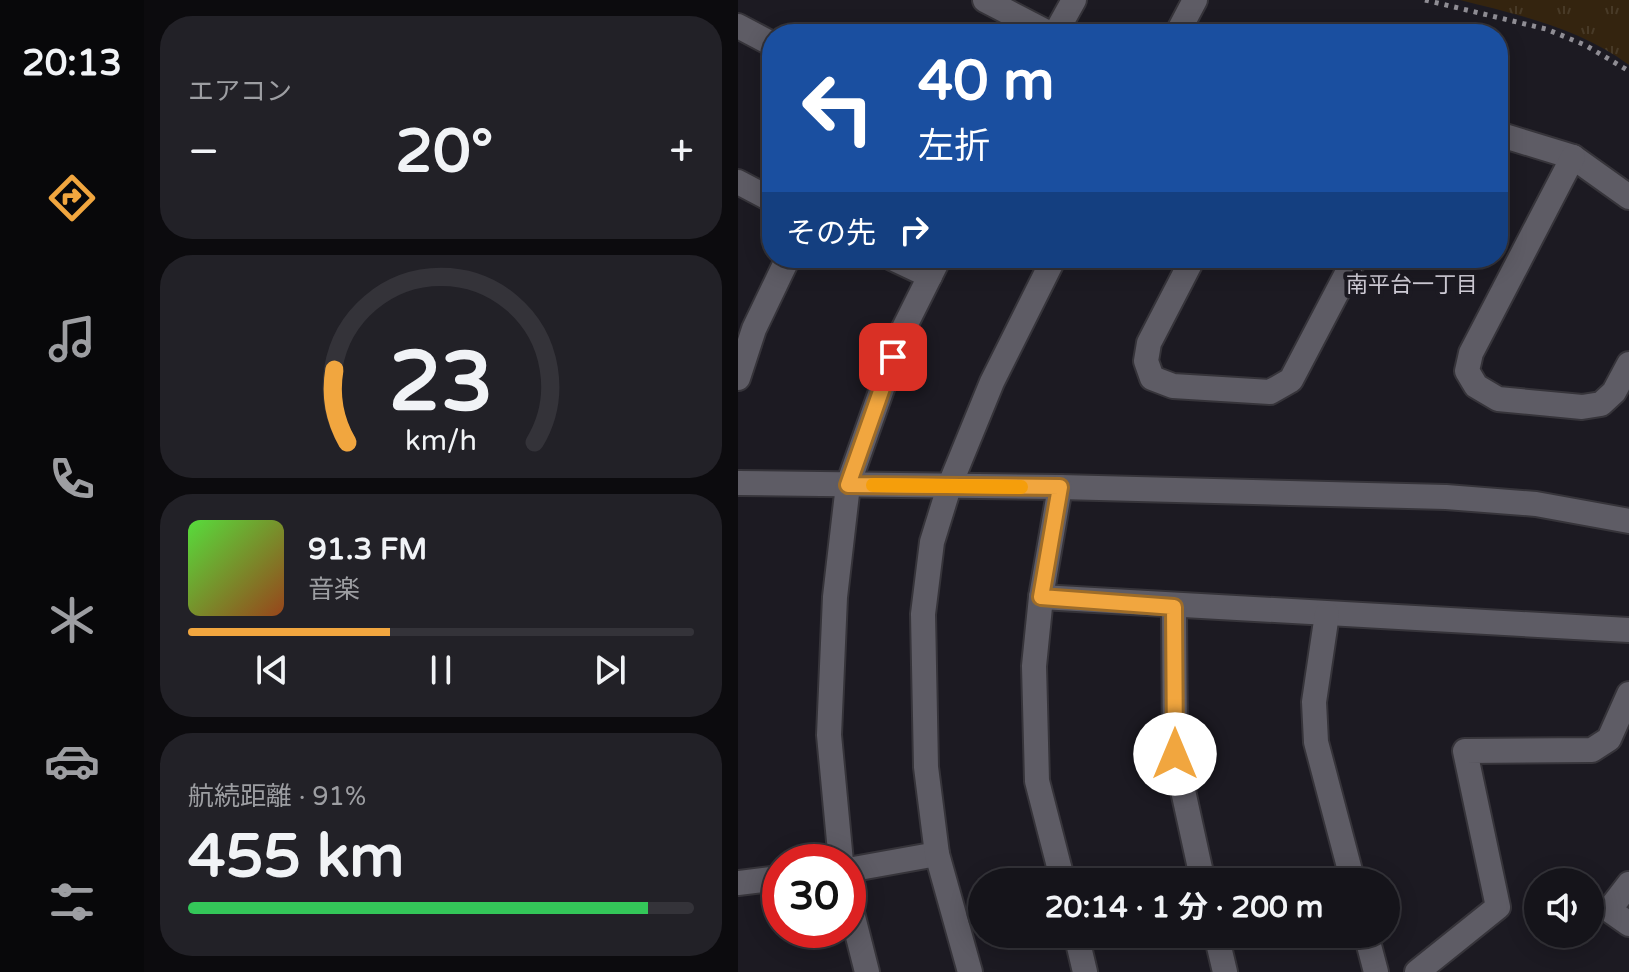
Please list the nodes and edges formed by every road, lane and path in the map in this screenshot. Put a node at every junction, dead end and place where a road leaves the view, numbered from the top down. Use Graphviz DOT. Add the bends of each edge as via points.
graph roads {
  1 [pos="985,0"];
  2 [pos="1074,0"];
  3 [pos="1195,0"];
  4 [pos="1425,0"];
  5 [pos="1032,24"];
  6 [pos="1058,24"];
  7 [pos="1182,24"];
  8 [pos="738,26"];
  9 [pos="762,39"];
  10 [pos="1629,71"];
  11 [pos="1508,137"];
  12 [pos="1573,157"];
  13 [pos="738,182"];
  14 [pos="762,195"];
  15 [pos="1629,197"];
  16 [pos="783,268"];
  17 [pos="934,268"];
  18 [pos="1049,268"];
  19 [pos="1188,268"];
  20 [pos="1350,268"];
  21 [pos="1629,364"];
  22 [pos="738,378"];
  23 [pos="738,483"];
  24 [pos="848,485"];
  25 [pos="949,487"];
  26 [pos="1060,487"];
  27 [pos="1629,521"];
  28 [pos="1041,597"];
  29 [pos="1174,607"];
  30 [pos="1327,614"];
  31 [pos="1629,630"];
  32 [pos="1629,694"];
  33 [pos="839,844"];
  34 [pos="937,854"];
  35 [pos="866,867"];
  36 [pos="1059,868"];
  37 [pos="1200,868"];
  38 [pos="1349,868"];
  39 [pos="762,880"];
  40 [pos="738,883"];
  41 [pos="1629,884"];
  42 [pos="1629,924"];
  43 [pos="861,948"];
  44 [pos="1079,948"];
  45 [pos="1219,948"];
  46 [pos="1370,948"];
  47 [pos="867,972"];
  48 [pos="970,972"];
  49 [pos="1085,972"];
  50 [pos="1225,972"];
  51 [pos="1376,972"];
  52 [pos="1417,972"];
  1 -- 5 [label="street"];
  2 -- 6 [label="street"];
  3 -- 7 [label="street"];
  4 -- 10 [label="path" via="1546,29"];
  8 -- 9 [label="street"];
  11 -- 12 [label="street"];
  12 -- 15 [label="street"];
  12 -- 21 [label="street" via="1471,353 1467,371 1476,386 1498,399 1582,407 1601,404"];
  13 -- 14 [label="street"];
  16 -- 22 [label="street"];
  17 -- 24 [label="street" via="902,332"];
  18 -- 25 [label="street" via="992,382"];
  19 -- 20 [label="street" via="1149,343 1146,361 1152,378 1173,386 1270,392 1291,380"];
  23 -- 24 [label="street"];
  24 -- 25 [label="street"];
  24 -- 33 [label="street" via="835,597 829,735"];
  25 -- 26 [label="street"];
  25 -- 34 [label="street" via="932,542 923,614 926,767"];
  26 -- 27 [label="street" via="1446,497 1536,504"];
  26 -- 28 [label="street"];
  28 -- 29 [label="street"];
  28 -- 36 [label="street" via="1034,666 1037,781"];
  29 -- 30 [label="street"];
  29 -- 37 [label="street" via="1175,754"];
  30 -- 31 [label="street"];
  30 -- 38 [label="street" via="1314,702 1316,742"];
  32 -- 52 [label="street" via="1609,739 1592,750 1465,751 1498,907"];
  34 -- 35 [label="street"];
  34 -- 48 [label="street"];
  39 -- 40 [label="street"];
  41 -- 42 [label="street" via="1609,910"];
  43 -- 47 [label="street"];
  44 -- 49 [label="street"];
  45 -- 50 [label="street"];
  46 -- 51 [label="street"];
}
